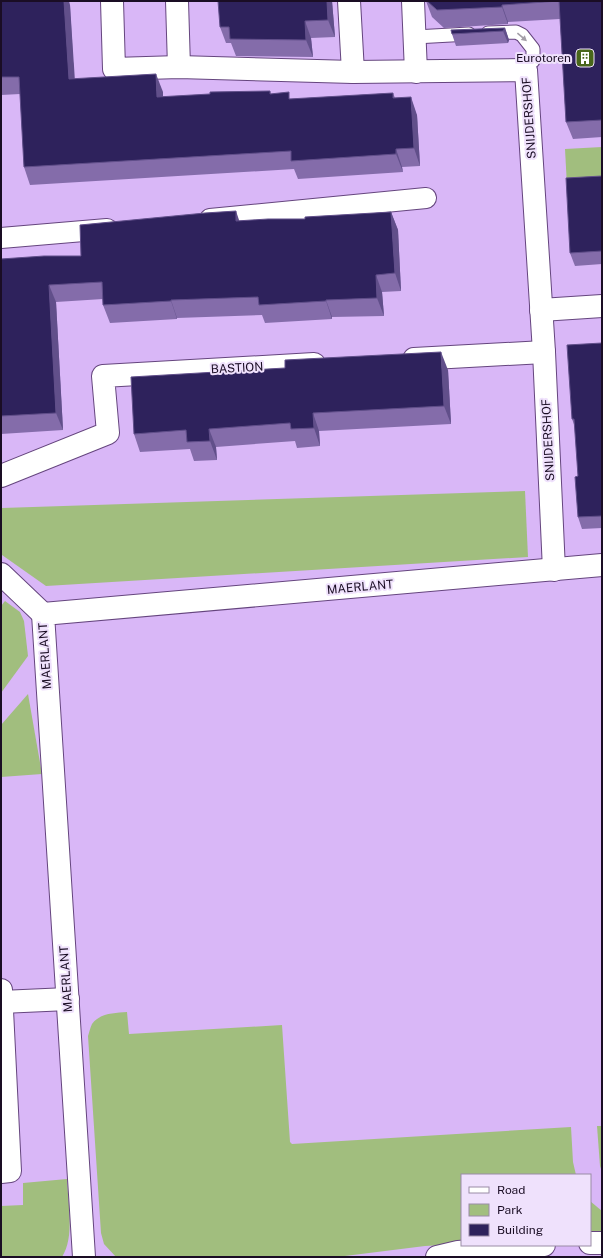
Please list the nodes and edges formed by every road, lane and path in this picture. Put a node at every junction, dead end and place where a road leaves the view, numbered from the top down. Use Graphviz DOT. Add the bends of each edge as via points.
graph roads {
  1 [pos="112,1"];
  2 [pos="177,1"];
  3 [pos="349,1"];
  4 [pos="413,1"];
  5 [pos="415,38"];
  6 [pos="530,65"];
  7 [pos="179,67"];
  8 [pos="353,72"];
  9 [pos="416,72"];
  10 [pos="426,198"];
  11 [pos="195,221"];
  12 [pos="124,228"];
  13 [pos="1,238"];
  14 [pos="602,306"];
  15 [pos="541,310"];
  16 [pos="544,352"];
  17 [pos="395,360"];
  18 [pos="333,363"];
  19 [pos="1,476"];
  20 [pos="602,566"];
  21 [pos="554,570"];
  22 [pos="1,574"];
  23 [pos="43,614"];
  24 [pos="1,998"];
  25 [pos="68,999"];
  26 [pos="1,1172"];
  27 [pos="591,1243"];
  28 [pos="602,1243"];
  29 [pos="532,1246"];
  30 [pos="544,1246"];
  31 [pos="84,1257"];
  32 [pos="437,1257"];
  33 [pos="544,1257"];
  1 -- 7 [label="street" via="114,69"];
  2 -- 7 [label="street"];
  3 -- 8 [label="street"];
  4 -- 5 [label="street"];
  5 -- 6 [label="lane, one-way" via="516,32 522,35 533,49"];
  5 -- 9 [label="street"];
  6 -- 9 [label="street"];
  6 -- 15 [label="street, SNIJDERSHOF"];
  7 -- 8 [label="street"];
  8 -- 9 [label="street"];
  10 -- 11 [label="street"];
  12 -- 13 [label="street"];
  14 -- 15 [label="street"];
  15 -- 16 [label="street, SNIJDERSHOF"];
  16 -- 17 [label="street"];
  16 -- 21 [label="street, SNIJDERSHOF"];
  18 -- 19 [label="street, BASTION" via="103,376 108,433"];
  20 -- 21 [label="street, MAERLANT"];
  21 -- 23 [label="street, MAERLANT"];
  22 -- 23 [label="street"];
  23 -- 25 [label="street, MAERLANT"];
  24 -- 25 [label="street"];
  24 -- 26 [label="street" via="10,1171"];
  25 -- 31 [label="street, MAERLANT"];
  27 -- 28 [label="street"];
  29 -- 32 [label="street" via="458,1252"];
  30 -- 33 [label="street"];
}
